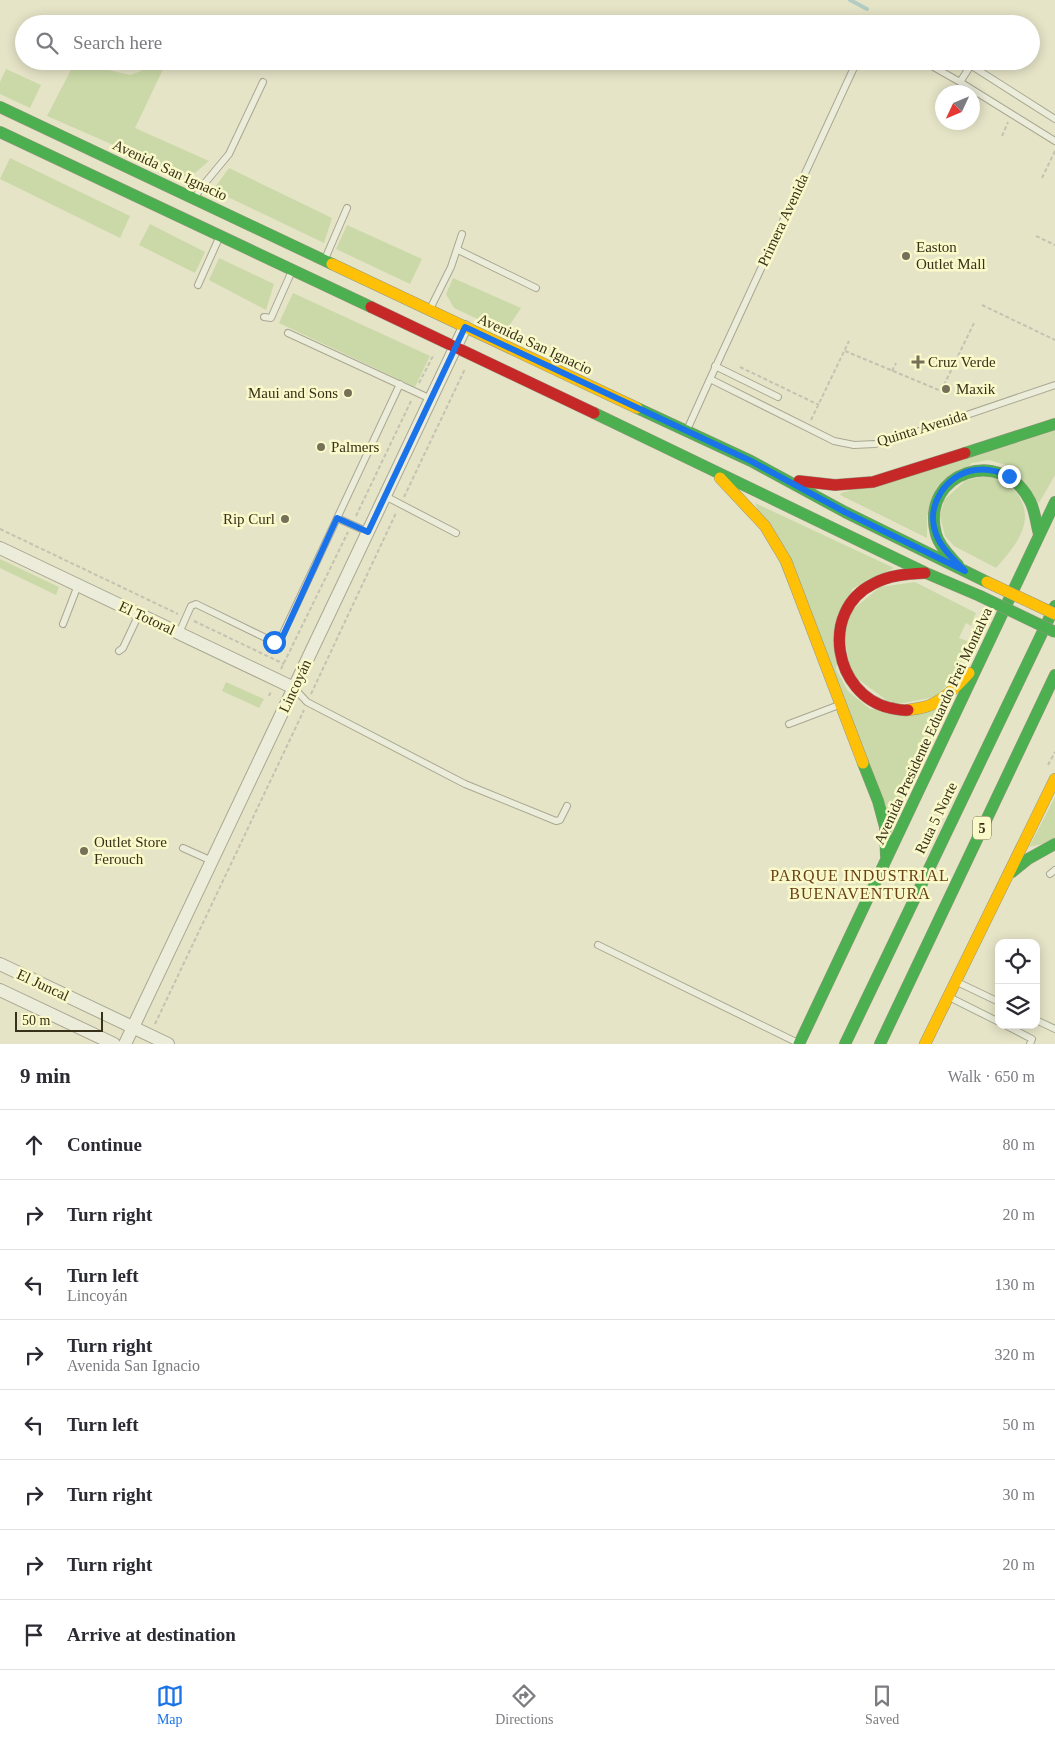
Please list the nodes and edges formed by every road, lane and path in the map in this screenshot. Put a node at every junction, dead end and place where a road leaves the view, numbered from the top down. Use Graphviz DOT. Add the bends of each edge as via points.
graph roads {
  1 [pos="853,70"];
  2 [pos="939,70"];
  3 [pos="968,70"];
  4 [pos="979,70"];
  5 [pos="263,82"];
  6 [pos="960,82"];
  7 [pos="0,107"];
  8 [pos="1012,114"];
  9 [pos="1055,120"];
  10 [pos="1055,130"];
  11 [pos="0,132"];
  12 [pos="1002,136"];
  13 [pos="1053,139"];
  14 [pos="1055,151"];
  15 [pos="1042,178"];
  16 [pos="195,198"];
  17 [pos="348,208"];
  18 [pos="462,234"];
  19 [pos="220,236"];
  20 [pos="1036,236"];
  21 [pos="1055,244"];
  22 [pos="458,250"];
  23 [pos="325,260"];
  24 [pos="292,270"];
  25 [pos="198,285"];
  26 [pos="536,288"];
  27 [pos="387,290"];
  28 [pos="982,305"];
  29 [pos="377,310"];
  30 [pos="429,310"];
  31 [pos="264,317"];
  32 [pos="974,323"];
  33 [pos="465,327"];
  34 [pos="288,333"];
  35 [pos="1055,340"];
  36 [pos="849,341"];
  37 [pos="456,347"];
  38 [pos="844,351"];
  39 [pos="896,363"];
  40 [pos="715,366"];
  41 [pos="738,366"];
  42 [pos="892,370"];
  43 [pos="710,379"];
  44 [pos="400,384"];
  45 [pos="1055,385"];
  46 [pos="778,397"];
  47 [pos="432,399"];
  48 [pos="819,404"];
  49 [pos="1055,424"];
  50 [pos="808,428"];
  51 [pos="687,431"];
  52 [pos="751,461"];
  53 [pos="709,467"];
  54 [pos="785,478"];
  55 [pos="740,482"];
  56 [pos="386,496"];
  57 [pos="1055,502"];
  58 [pos="337,518"];
  59 [pos="0,529"];
  60 [pos="368,532"];
  61 [pos="456,533"];
  62 [pos="1040,534"];
  63 [pos="0,548"];
  64 [pos="965,571"];
  65 [pos="926,573"];
  66 [pos="78,585"];
  67 [pos="1055,605"];
  68 [pos="140,614"];
  69 [pos="1055,614"];
  70 [pos="185,617"];
  71 [pos="63,624"];
  72 [pos="1055,632"];
  73 [pos="178,633"];
  74 [pos="120,651"];
  75 [pos="981,658"];
  76 [pos="284,664"];
  77 [pos="1055,675"];
  78 [pos="294,688"];
  79 [pos="840,705"];
  80 [pos="789,724"];
  81 [pos="1055,779"];
  82 [pos="567,806"];
  83 [pos="1055,844"];
  84 [pos="183,848"];
  85 [pos="886,860"];
  86 [pos="212,861"];
  87 [pos="1008,876"];
  88 [pos="598,945"];
  89 [pos="0,964"];
  90 [pos="910,980"];
  91 [pos="955,981"];
  92 [pos="0,990"];
  93 [pos="870,992"];
  94 [pos="948,996"];
  95 [pos="995,1000"];
  96 [pos="995,1020"];
  97 [pos="1040,1022"];
  98 [pos="133,1027"];
  99 [pos="1013,1029"];
  100 [pos="1055,1029"];
  101 [pos="114,1044"];
  102 [pos="125,1044"];
  103 [pos="168,1044"];
  104 [pos="799,1044"];
  105 [pos="838,1044"];
  106 [pos="845,1044"];
  107 [pos="880,1044"];
  108 [pos="888,1044"];
  109 [pos="925,1044"];
  110 [pos="1030,1044"];
  1 -- 40 [label="lane, Primera Avenida"];
  2 -- 6 [label="lane"];
  3 -- 6 [label="lane"];
  4 -- 9 [label="lane"];
  5 -- 16 [label="lane" via="228,154"];
  6 -- 8 [label="lane"];
  7 -- 16 [label="main road, Avenida San Ignacio"];
  8 -- 12 [label="path"];
  8 -- 13 [label="lane"];
  10 -- 13 [label="lane"];
  11 -- 19 [label="main road"];
  14 -- 15 [label="path"];
  16 -- 23 [label="main road, Avenida San Ignacio"];
  17 -- 23 [label="lane"];
  18 -- 22 [label="lane"];
  19 -- 24 [label="main road"];
  19 -- 25 [label="lane"];
  20 -- 21 [label="path"];
  22 -- 26 [label="lane"];
  22 -- 30 [label="lane"];
  23 -- 27 [label="main road, Avenida San Ignacio"];
  24 -- 29 [label="main road"];
  24 -- 31 [label="lane" via="271,318"];
  27 -- 29 [label="main road" via="387,300"];
  27 -- 30 [label="main road, Avenida San Ignacio"];
  28 -- 35 [label="path"];
  29 -- 37 [label="main road"];
  30 -- 33 [label="main road, Avenida San Ignacio"];
  32 -- 42 [label="path" via="941,391"];
  33 -- 37 [label="street, Lincoyán"];
  33 -- 51 [label="main road, Avenida San Ignacio"];
  34 -- 44 [label="lane"];
  36 -- 38 [label="path"];
  37 -- 47 [label="street, Lincoyán"];
  37 -- 53 [label="main road"];
  38 -- 42 [label="path"];
  38 -- 48 [label="path"];
  39 -- 42 [label="path"];
  40 -- 43 [label="lane, Primera Avenida"];
  40 -- 46 [label="lane"];
  41 -- 48 [label="path"];
  43 -- 50 [label="lane, Quinta Avenida"];
  43 -- 51 [label="lane, Primera Avenida"];
  44 -- 47 [label="lane"];
  44 -- 58 [label="lane"];
  45 -- 50 [label="lane, Quinta Avenida" via="875,444 844,444"];
  47 -- 56 [label="street, Lincoyán"];
  48 -- 50 [label="path"];
  49 -- 54 [label="main road" via="873,482 835,485"];
  51 -- 52 [label="main road, Avenida San Ignacio"];
  52 -- 54 [label="main road, Avenida San Ignacio"];
  52 -- 55 [label="main road" via="751,475"];
  53 -- 55 [label="main road"];
  53 -- 79 [label="main road" via="754,511 776,542"];
  54 -- 64 [label="main road, Avenida San Ignacio" via="845,512"];
  55 -- 65 [label="main road"];
  56 -- 60 [label="street, Lincoyán"];
  56 -- 61 [label="lane"];
  57 -- 62 [label="main road, Avenida Presidente Eduardo Frei Montalva"];
  58 -- 60 [label="lane"];
  58 -- 70 [label="lane" via="279,642 196,604 191,606"];
  59 -- 70 [label="path"];
  60 -- 78 [label="street, Lincoyán"];
  62 -- 64 [label="main road" via="1032,503 1016,480 991,470 977,469 961,474 943,489 933,518 939,541"];
  62 -- 75 [label="main road, Avenida Presidente Eduardo Frei Montalva"];
  63 -- 66 [label="street, El Totoral"];
  64 -- 69 [label="main road, Avenida San Ignacio, bridge"];
  65 -- 72 [label="main road, bridge"];
  65 -- 75 [label="main road" via="883,580 867,587 854,599 841,623 838,641 840,660 848,678 875,702 892,709 910,710 928,706 946,694"];
  66 -- 68 [label="street, El Totoral"];
  66 -- 71 [label="lane"];
  67 -- 93 [label="main road, Ruta 5 Norte / 5"];
  68 -- 73 [label="street, El Totoral"];
  68 -- 74 [label="lane"];
  70 -- 73 [label="lane"];
  70 -- 76 [label="path"];
  73 -- 78 [label="street, El Totoral"];
  75 -- 85 [label="main road, Avenida Presidente Eduardo Frei Montalva"];
  77 -- 90 [label="main road, 5"];
  78 -- 82 [label="lane" via="307,702 465,784 556,821 560,820"];
  78 -- 86 [label="street, Lincoyán"];
  79 -- 80 [label="lane"];
  79 -- 85 [label="main road" via="881,810"];
  81 -- 87 [label="main road"];
  83 -- 87 [label="main road" via="1028,859"];
  84 -- 86 [label="lane"];
  85 -- 104 [label="main road, Avenida Presidente Eduardo Frei Montalva"];
  86 -- 98 [label="street, Lincoyán"];
  87 -- 91 [label="main road"];
  88 -- 104 [label="lane"];
  89 -- 98 [label="street, El Juncal"];
  90 -- 107 [label="main road, 5"];
  90 -- 108 [label="main road"];
  91 -- 94 [label="main road"];
  91 -- 95 [label="lane"];
  92 -- 101 [label="street, El Juncal"];
  93 -- 105 [label="main road"];
  93 -- 106 [label="main road, Ruta 5 Norte / 5"];
  94 -- 96 [label="lane"];
  94 -- 109 [label="main road"];
  97 -- 100 [label="lane"];
  98 -- 102 [label="street, Lincoyán"];
  98 -- 103 [label="street, El Juncal"];
  99 -- 110 [label="lane" via="1032,1039"];
}
